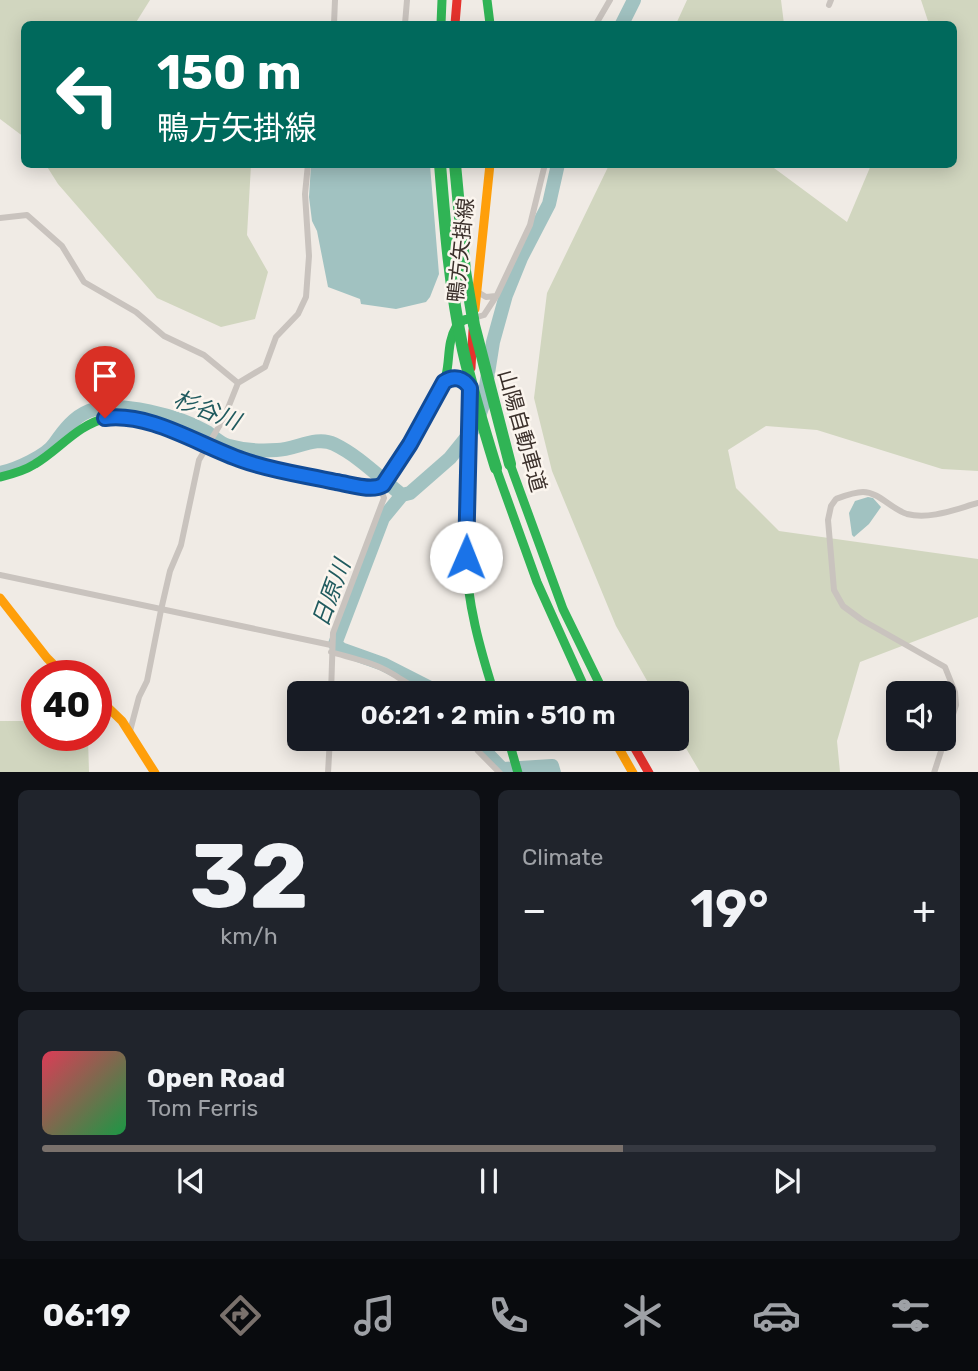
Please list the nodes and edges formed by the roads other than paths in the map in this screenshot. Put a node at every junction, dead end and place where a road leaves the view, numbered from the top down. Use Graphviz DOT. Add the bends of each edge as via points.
graph roads {
  1 [pos="335,0"];
  2 [pos="407,0"];
  3 [pos="442,0"];
  4 [pos="457,0"];
  5 [pos="487,0"];
  6 [pos="610,0"];
  7 [pos="334,21"];
  8 [pos="405,21"];
  9 [pos="441,21"];
  10 [pos="455,21"];
  11 [pos="490,21"];
  12 [pos="598,21"];
  13 [pos="308,168"];
  14 [pos="440,168"];
  15 [pos="454,168"];
  16 [pos="490,168"];
  17 [pos="544,168"];
  18 [pos="0,218"];
  19 [pos="476,291"];
  20 [pos="497,295"];
  21 [pos="474,318"];
  22 [pos="444,382"];
  23 [pos="238,383"];
  24 [pos="470,388"];
  25 [pos="207,445"];
  26 [pos="0,477"];
  27 [pos="384,483"];
  28 [pos="978,503"];
  29 [pos="0,575"];
  30 [pos="0,598"];
  31 [pos="161,611"];
  32 [pos="331,649"];
  33 [pos="50,660"];
  34 [pos="331,681"];
  35 [pos="401,681"];
  36 [pos="490,681"];
  37 [pos="581,681"];
  38 [pos="598,681"];
  39 [pos="112,707"];
  40 [pos="130,731"];
  41 [pos="329,751"];
  42 [pos="478,751"];
  43 [pos="512,751"];
  44 [pos="621,751"];
  45 [pos="637,751"];
  46 [pos="517,768"];
  47 [pos="155,772"];
  48 [pos="328,772"];
  49 [pos="500,772"];
  50 [pos="633,772"];
  51 [pos="649,772"];
  52 [pos="934,772"];
  1 -- 7 [label="street"];
  2 -- 8 [label="street"];
  3 -- 9 [label="main road"];
  4 -- 10 [label="main road"];
  5 -- 11 [label="main road"];
  6 -- 12 [label="street"];
  13 -- 23 [label="street" via="306,297 298,314 276,337 265,367"];
  14 -- 37 [label="main road, 山陽自動車道, bridge" via="459,331 470,380 521,543"];
  15 -- 38 [label="main road, 山陽自動車道, bridge" via="474,325 510,464 534,538"];
  16 -- 19 [label="main road, 鴨方矢掛線"];
  17 -- 20 [label="street" via="530,225"];
  18 -- 23 [label="street" via="27,215 62,247 84,282 136,312 164,336 204,355"];
  19 -- 20 [label="street" via="486,298"];
  19 -- 21 [label="main road, 鴨方矢掛線"];
  20 -- 21 [label="street" via="484,315"];
  21 -- 22 [label="main road, 鴨方矢掛線" via="456,328"];
  21 -- 24 [label="main road"];
  22 -- 24 [label="main road" via="460,379"];
  22 -- 27 [label="main road, 鴨方矢掛線"];
  23 -- 25 [label="street"];
  24 -- 36 [label="main road" via="466,557 479,645"];
  25 -- 26 [label="main road" via="148,422 105,418 83,427 25,472"];
  25 -- 27 [label="main road" via="254,464 355,485"];
  25 -- 31 [label="street" via="197,467"];
  27 -- 32 [label="street" via="384,498 332,633"];
  28 -- 52 [label="street" via="933,515 907,514 876,494 862,492 836,499 828,520 834,590 843,606 945,667 956,692"];
  29 -- 31 [label="street"];
  30 -- 33 [label="main road"];
  31 -- 32 [label="street"];
  31 -- 40 [label="street" via="147,681"];
  32 -- 34 [label="street"];
  32 -- 35 [label="street"];
  39 -- 40 [label="main road"];
  40 -- 47 [label="main road"];
  41 -- 48 [label="street"];
  42 -- 49 [label="street"];
  43 -- 46 [label="main road"];
  44 -- 50 [label="main road"];
  45 -- 51 [label="main road"];
}
